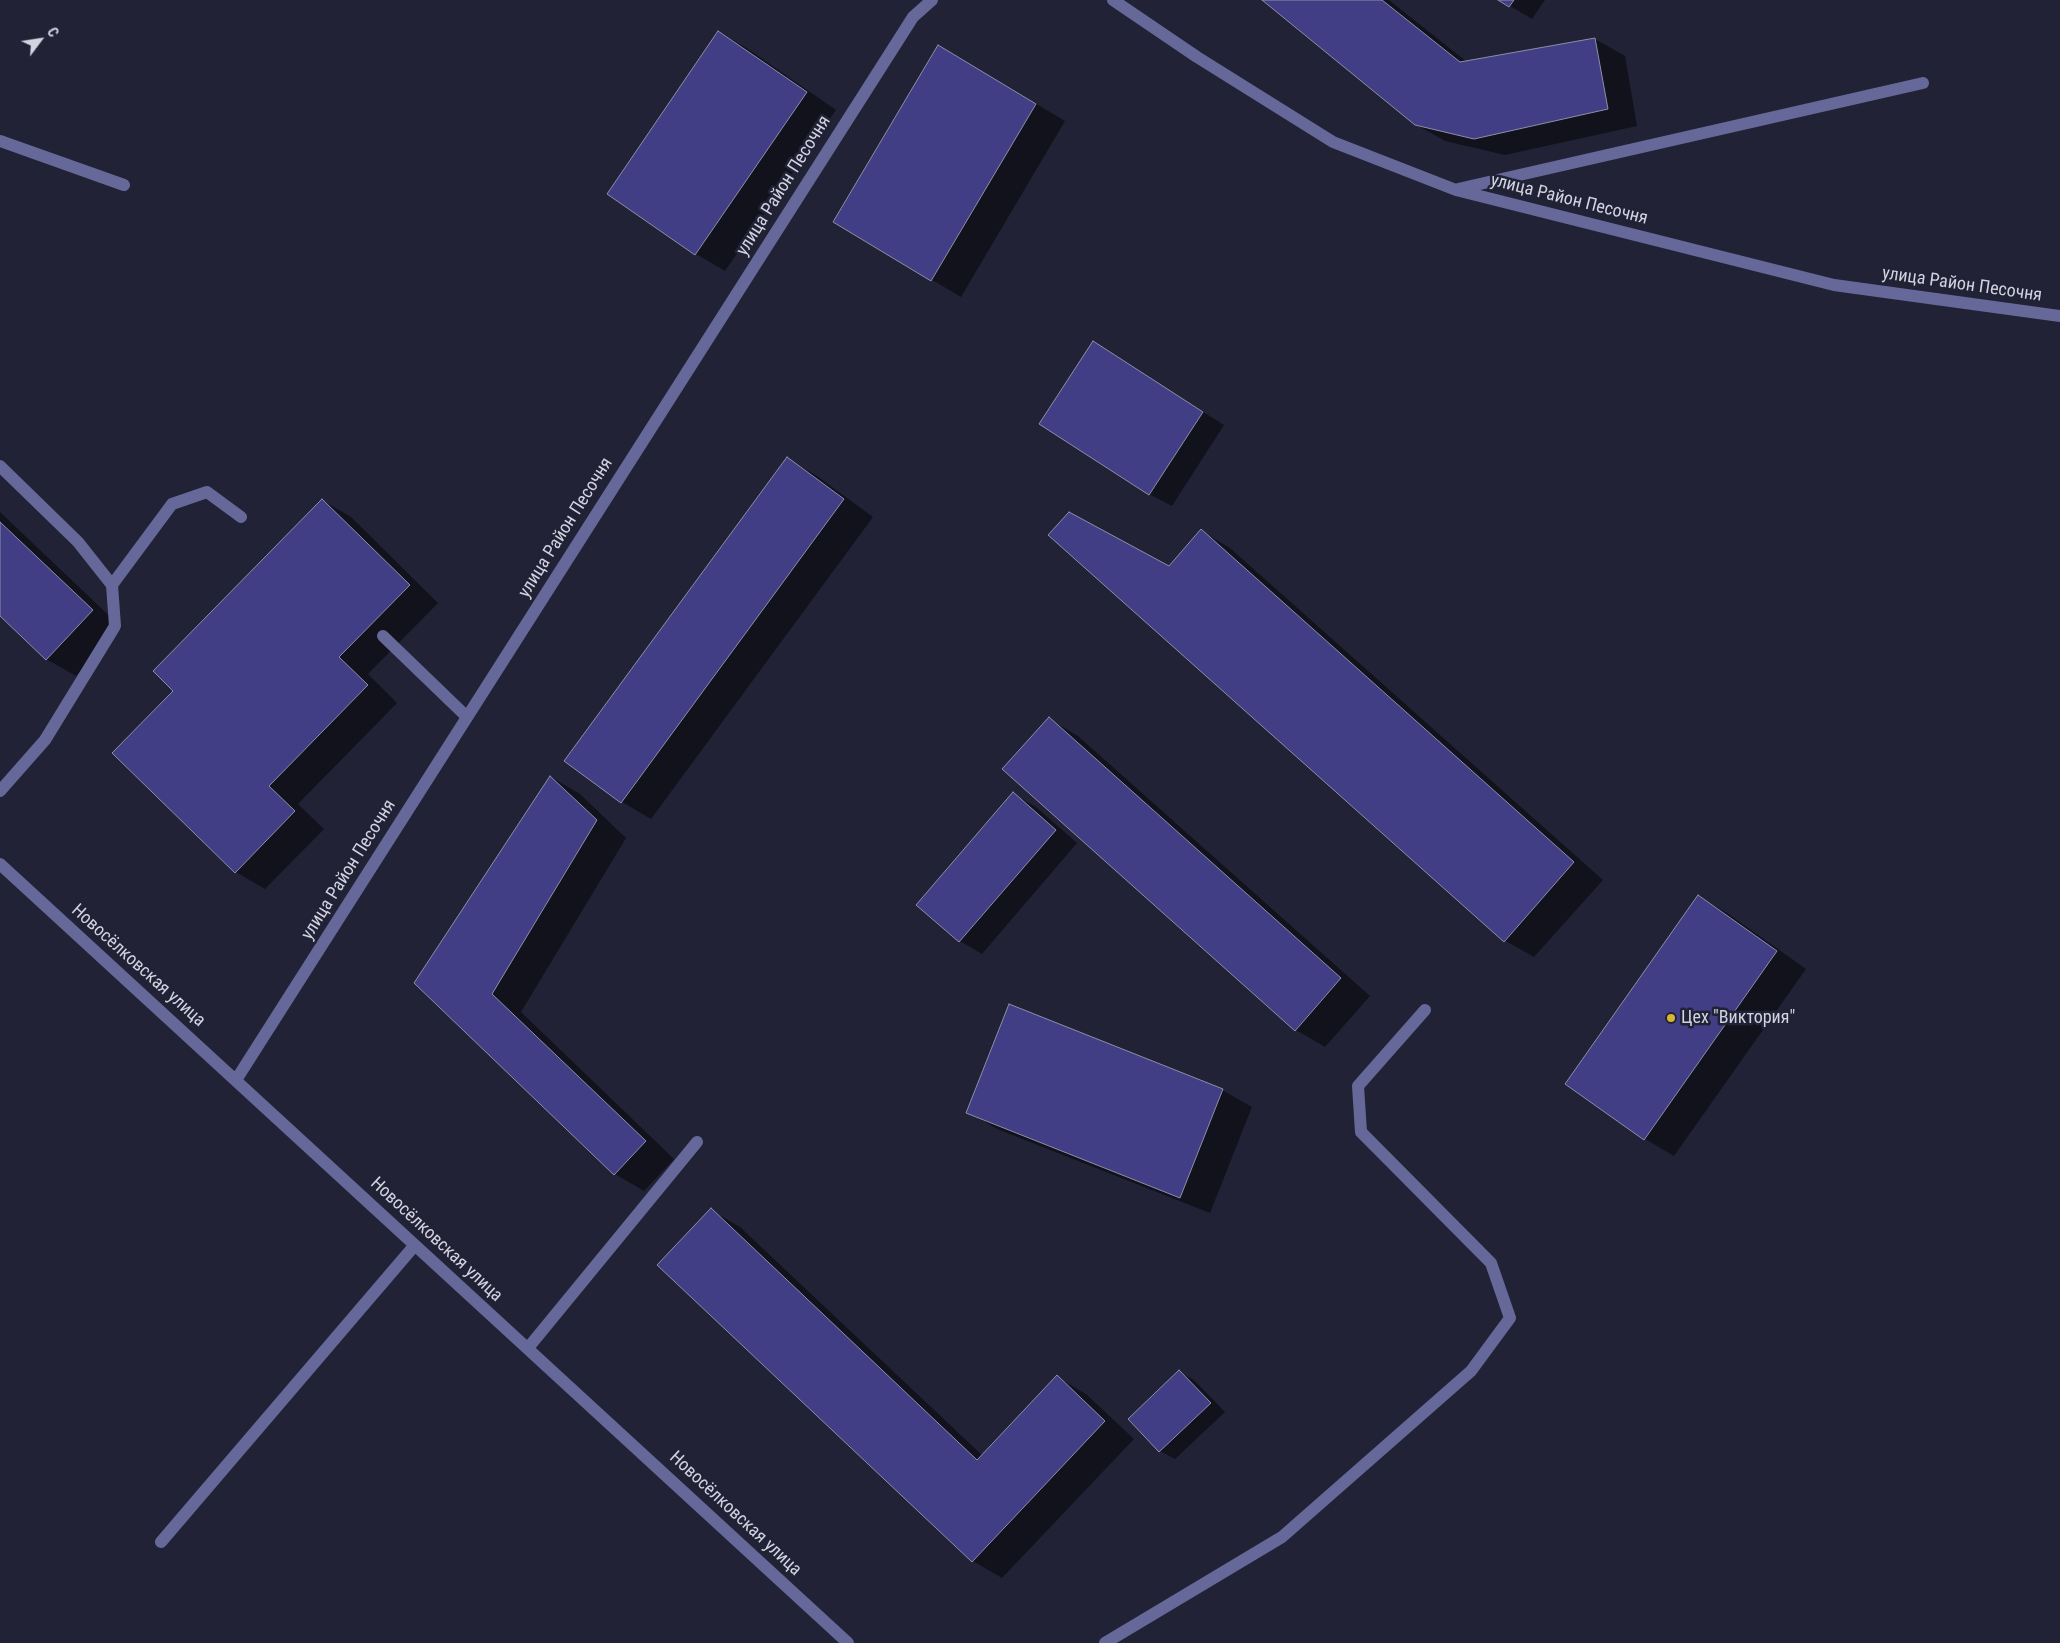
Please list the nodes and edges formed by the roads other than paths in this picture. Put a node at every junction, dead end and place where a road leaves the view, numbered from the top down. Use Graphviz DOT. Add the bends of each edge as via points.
graph roads {
  1 [pos="932,0"];
  2 [pos="1113,0"];
  3 [pos="1923,83"];
  4 [pos="0,141"];
  5 [pos="124,185"];
  6 [pos="1456,190"];
  7 [pos="2060,316"];
  8 [pos="0,466"];
  9 [pos="240,517"];
  10 [pos="112,585"];
  11 [pos="383,636"];
  12 [pos="467,717"];
  13 [pos="0,791"];
  14 [pos="0,864"];
  15 [pos="1425,1010"];
  16 [pos="236,1080"];
  17 [pos="697,1142"];
  18 [pos="415,1245"];
  19 [pos="528,1348"];
  20 [pos="161,1542"];
  21 [pos="848,1643"];
  22 [pos="1105,1643"];
  1 -- 12 [label="street, улица Район Песочня" via="913,17"];
  2 -- 6 [label="street, улица Район Песочня" via="1333,142"];
  3 -- 6 [label="street"];
  4 -- 5 [label="street"];
  6 -- 7 [label="street, улица Район Песочня" via="1834,285"];
  8 -- 10 [label="street" via="78,542"];
  9 -- 10 [label="street" via="207,492 172,504"];
  10 -- 13 [label="street" via="115,626 45,740"];
  11 -- 12 [label="street"];
  12 -- 16 [label="street, улица Район Песочня"];
  14 -- 16 [label="street, Новосёлковская улица"];
  15 -- 22 [label="street" via="1358,1086 1361,1132 1490,1263 1510,1318 1471,1372 1282,1537"];
  16 -- 18 [label="street, Новосёлковская улица"];
  17 -- 19 [label="street"];
  18 -- 19 [label="street, Новосёлковская улица"];
  18 -- 20 [label="street"];
  19 -- 21 [label="street, Новосёлковская улица"];
}
